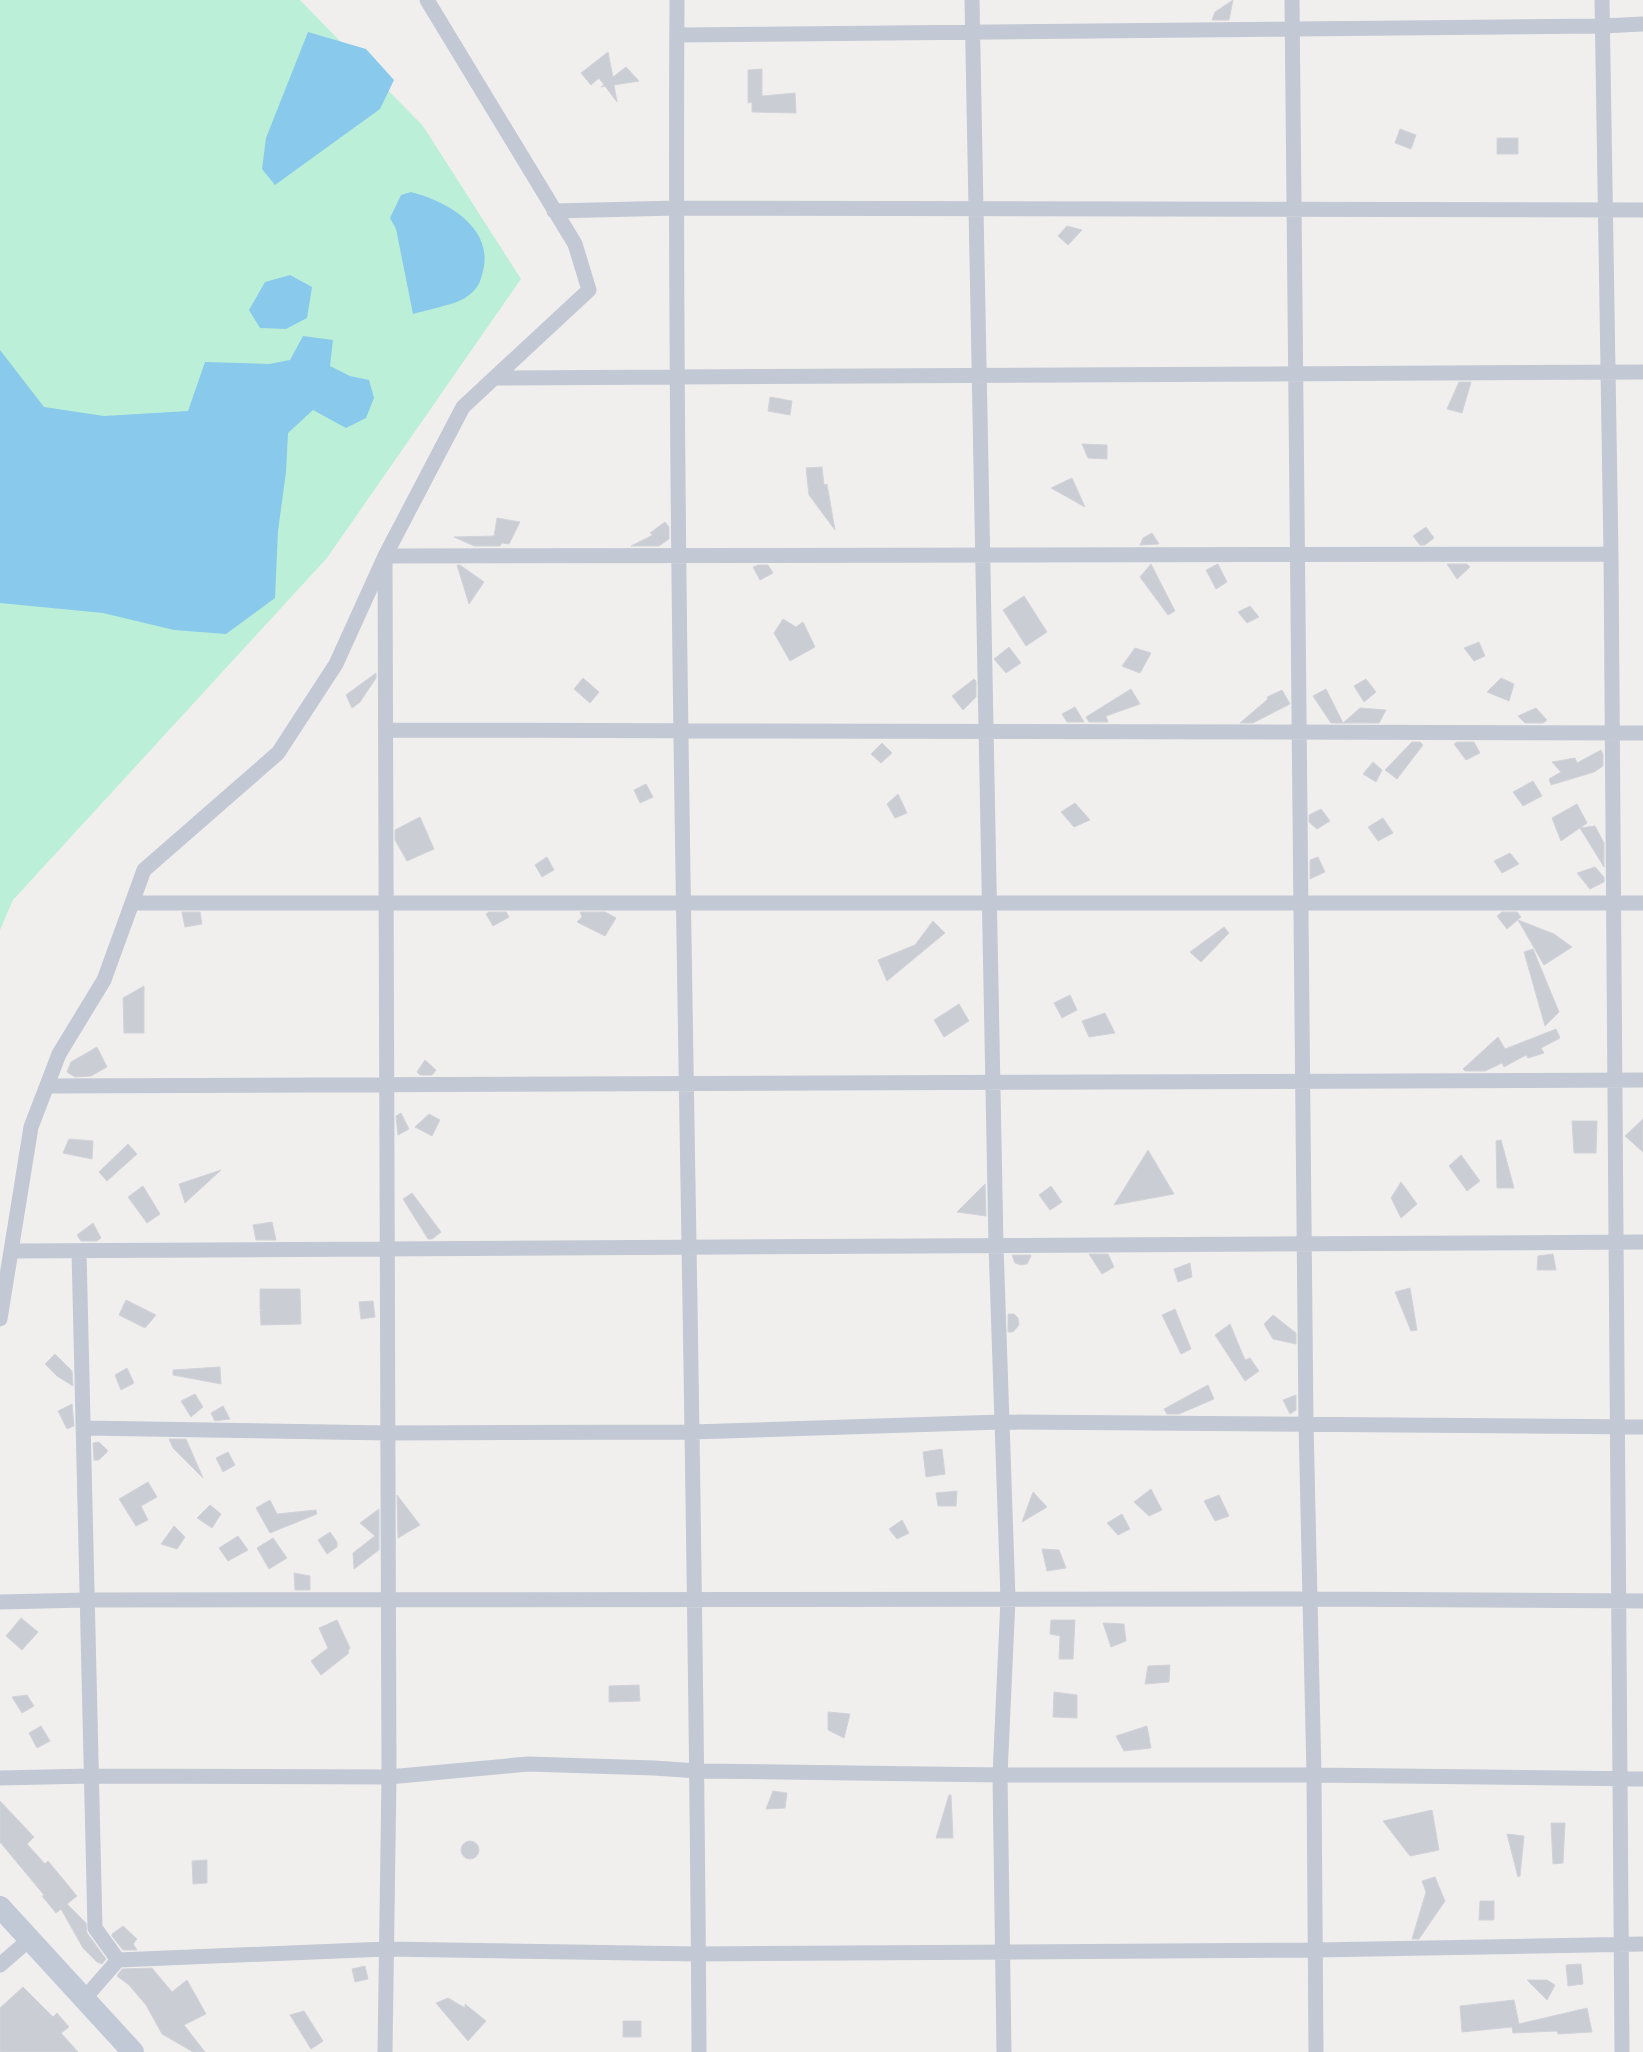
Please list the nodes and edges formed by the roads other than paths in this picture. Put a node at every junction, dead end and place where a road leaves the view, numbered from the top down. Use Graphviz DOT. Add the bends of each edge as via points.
graph roads {
  1 [pos="427,0"];
  2 [pos="677,0"];
  3 [pos="972,0"];
  4 [pos="1292,0"];
  5 [pos="1602,0"];
  6 [pos="1643,24"];
  7 [pos="1602,26"];
  8 [pos="1292,29"];
  9 [pos="972,32"];
  10 [pos="677,35"];
  11 [pos="677,208"];
  12 [pos="1606,209"];
  13 [pos="976,210"];
  14 [pos="1293,210"];
  15 [pos="1643,210"];
  16 [pos="554,211"];
  17 [pos="1608,372"];
  18 [pos="1643,372"];
  19 [pos="1295,374"];
  20 [pos="979,375"];
  21 [pos="677,377"];
  22 [pos="494,378"];
  23 [pos="1611,554"];
  24 [pos="1296,555"];
  25 [pos="385,556"];
  26 [pos="983,556"];
  27 [pos="678,557"];
  28 [pos="386,730"];
  29 [pos="680,731"];
  30 [pos="986,731"];
  31 [pos="1298,732"];
  32 [pos="1612,733"];
  33 [pos="1643,733"];
  34 [pos="132,903"];
  35 [pos="386,903"];
  36 [pos="683,903"];
  37 [pos="990,903"];
  38 [pos="1300,903"];
  39 [pos="1614,903"];
  40 [pos="1643,903"];
  41 [pos="1615,1080"];
  42 [pos="1643,1080"];
  43 [pos="1302,1081"];
  44 [pos="993,1082"];
  45 [pos="686,1083"];
  46 [pos="387,1084"];
  47 [pos="47,1086"];
  48 [pos="1616,1242"];
  49 [pos="1643,1242"];
  50 [pos="1304,1243"];
  51 [pos="996,1246"];
  52 [pos="689,1247"];
  53 [pos="387,1249"];
  54 [pos="11,1251"];
  55 [pos="79,1251"];
  56 [pos="0,1319"];
  57 [pos="1001,1422"];
  58 [pos="1306,1423"];
  59 [pos="1617,1427"];
  60 [pos="1643,1427"];
  61 [pos="83,1428"];
  62 [pos="692,1432"];
  63 [pos="388,1433"];
  64 [pos="1008,1599"];
  65 [pos="1310,1599"];
  66 [pos="87,1600"];
  67 [pos="695,1600"];
  68 [pos="388,1601"];
  69 [pos="0,1602"];
  70 [pos="1619,1602"];
  71 [pos="1643,1602"];
  72 [pos="698,1771"];
  73 [pos="1000,1775"];
  74 [pos="1314,1775"];
  75 [pos="92,1776"];
  76 [pos="389,1777"];
  77 [pos="0,1778"];
  78 [pos="1643,1779"];
  79 [pos="1620,1780"];
  80 [pos="0,1907"];
  81 [pos="30,1939"];
  82 [pos="1643,1944"];
  83 [pos="1621,1945"];
  84 [pos="386,1949"];
  85 [pos="1316,1950"];
  86 [pos="1002,1951"];
  87 [pos="698,1954"];
  88 [pos="118,1960"];
  89 [pos="0,1965"];
  90 [pos="84,1999"];
  91 [pos="133,2052"];
  92 [pos="385,2052"];
  93 [pos="699,2052"];
  94 [pos="1004,2052"];
  95 [pos="1316,2052"];
  96 [pos="1622,2052"];
  1 -- 16 [label="street"];
  2 -- 10 [label="street"];
  3 -- 9 [label="street"];
  4 -- 8 [label="street"];
  5 -- 7 [label="street"];
  6 -- 7 [label="street"];
  7 -- 8 [label="street"];
  7 -- 12 [label="street"];
  8 -- 9 [label="street"];
  8 -- 14 [label="street"];
  9 -- 10 [label="street"];
  9 -- 13 [label="street"];
  10 -- 11 [label="street"];
  11 -- 13 [label="street"];
  11 -- 16 [label="street"];
  11 -- 21 [label="street"];
  12 -- 14 [label="street"];
  12 -- 15 [label="street"];
  12 -- 17 [label="street"];
  13 -- 14 [label="street"];
  13 -- 20 [label="street"];
  14 -- 19 [label="street"];
  16 -- 22 [label="street" via="575,244 589,290"];
  17 -- 18 [label="street"];
  17 -- 19 [label="street"];
  17 -- 23 [label="street"];
  19 -- 20 [label="street"];
  19 -- 24 [label="street"];
  20 -- 21 [label="street"];
  20 -- 26 [label="street"];
  21 -- 22 [label="street"];
  21 -- 27 [label="street"];
  22 -- 25 [label="street" via="463,407"];
  23 -- 24 [label="street"];
  23 -- 32 [label="street"];
  24 -- 26 [label="street"];
  24 -- 31 [label="street"];
  25 -- 27 [label="street"];
  25 -- 28 [label="street"];
  25 -- 34 [label="street" via="336,664 278,754 144,870"];
  26 -- 27 [label="street"];
  26 -- 30 [label="street"];
  27 -- 29 [label="street"];
  28 -- 29 [label="street"];
  28 -- 35 [label="street"];
  29 -- 30 [label="street"];
  29 -- 36 [label="street"];
  30 -- 31 [label="street"];
  30 -- 37 [label="street"];
  31 -- 32 [label="street"];
  31 -- 38 [label="street"];
  32 -- 33 [label="street"];
  32 -- 39 [label="street"];
  34 -- 35 [label="street"];
  34 -- 47 [label="street" via="104,980 59,1054"];
  35 -- 36 [label="street"];
  35 -- 46 [label="street"];
  36 -- 37 [label="street"];
  36 -- 45 [label="street"];
  37 -- 38 [label="street"];
  37 -- 44 [label="street"];
  38 -- 39 [label="street"];
  38 -- 43 [label="street"];
  39 -- 40 [label="street"];
  39 -- 41 [label="street"];
  41 -- 42 [label="street"];
  41 -- 43 [label="street"];
  41 -- 48 [label="street"];
  43 -- 44 [label="street"];
  43 -- 50 [label="street"];
  44 -- 45 [label="street"];
  44 -- 51 [label="street"];
  45 -- 46 [label="street"];
  45 -- 52 [label="street"];
  46 -- 47 [label="street"];
  46 -- 53 [label="street"];
  47 -- 54 [label="street" via="31,1127"];
  48 -- 49 [label="street"];
  48 -- 50 [label="street"];
  48 -- 59 [label="street"];
  50 -- 51 [label="street"];
  50 -- 58 [label="street"];
  51 -- 52 [label="street"];
  51 -- 57 [label="street"];
  52 -- 53 [label="street"];
  52 -- 62 [label="street"];
  53 -- 55 [label="street"];
  53 -- 63 [label="street"];
  54 -- 55 [label="street"];
  54 -- 56 [label="street"];
  55 -- 61 [label="street"];
  57 -- 58 [label="street"];
  57 -- 62 [label="street"];
  57 -- 64 [label="street"];
  58 -- 59 [label="street"];
  58 -- 65 [label="street"];
  59 -- 60 [label="street"];
  59 -- 70 [label="street"];
  61 -- 63 [label="street"];
  61 -- 66 [label="street"];
  62 -- 63 [label="street"];
  62 -- 67 [label="street"];
  63 -- 68 [label="street"];
  64 -- 65 [label="street"];
  64 -- 67 [label="street"];
  64 -- 73 [label="street"];
  65 -- 70 [label="street"];
  65 -- 74 [label="street"];
  66 -- 68 [label="street"];
  66 -- 69 [label="street"];
  66 -- 75 [label="street"];
  67 -- 68 [label="street"];
  67 -- 72 [label="street"];
  68 -- 76 [label="street"];
  70 -- 71 [label="street"];
  70 -- 79 [label="street"];
  72 -- 73 [label="street"];
  72 -- 76 [label="street" via="528,1764"];
  72 -- 87 [label="street"];
  73 -- 74 [label="street"];
  73 -- 86 [label="street"];
  74 -- 79 [label="street"];
  74 -- 85 [label="street"];
  75 -- 76 [label="street"];
  75 -- 77 [label="street"];
  75 -- 88 [label="street" via="95,1928"];
  76 -- 84 [label="street"];
  78 -- 79 [label="street"];
  79 -- 83 [label="street"];
  80 -- 81 [label="street"];
  81 -- 89 [label="street"];
  81 -- 90 [label="street"];
  82 -- 83 [label="street"];
  83 -- 85 [label="street"];
  83 -- 96 [label="street"];
  84 -- 87 [label="street"];
  84 -- 88 [label="street"];
  84 -- 92 [label="street"];
  85 -- 86 [label="street"];
  85 -- 95 [label="street"];
  86 -- 87 [label="street"];
  86 -- 94 [label="street"];
  87 -- 93 [label="street"];
  88 -- 90 [label="street"];
  90 -- 91 [label="street"];
}
